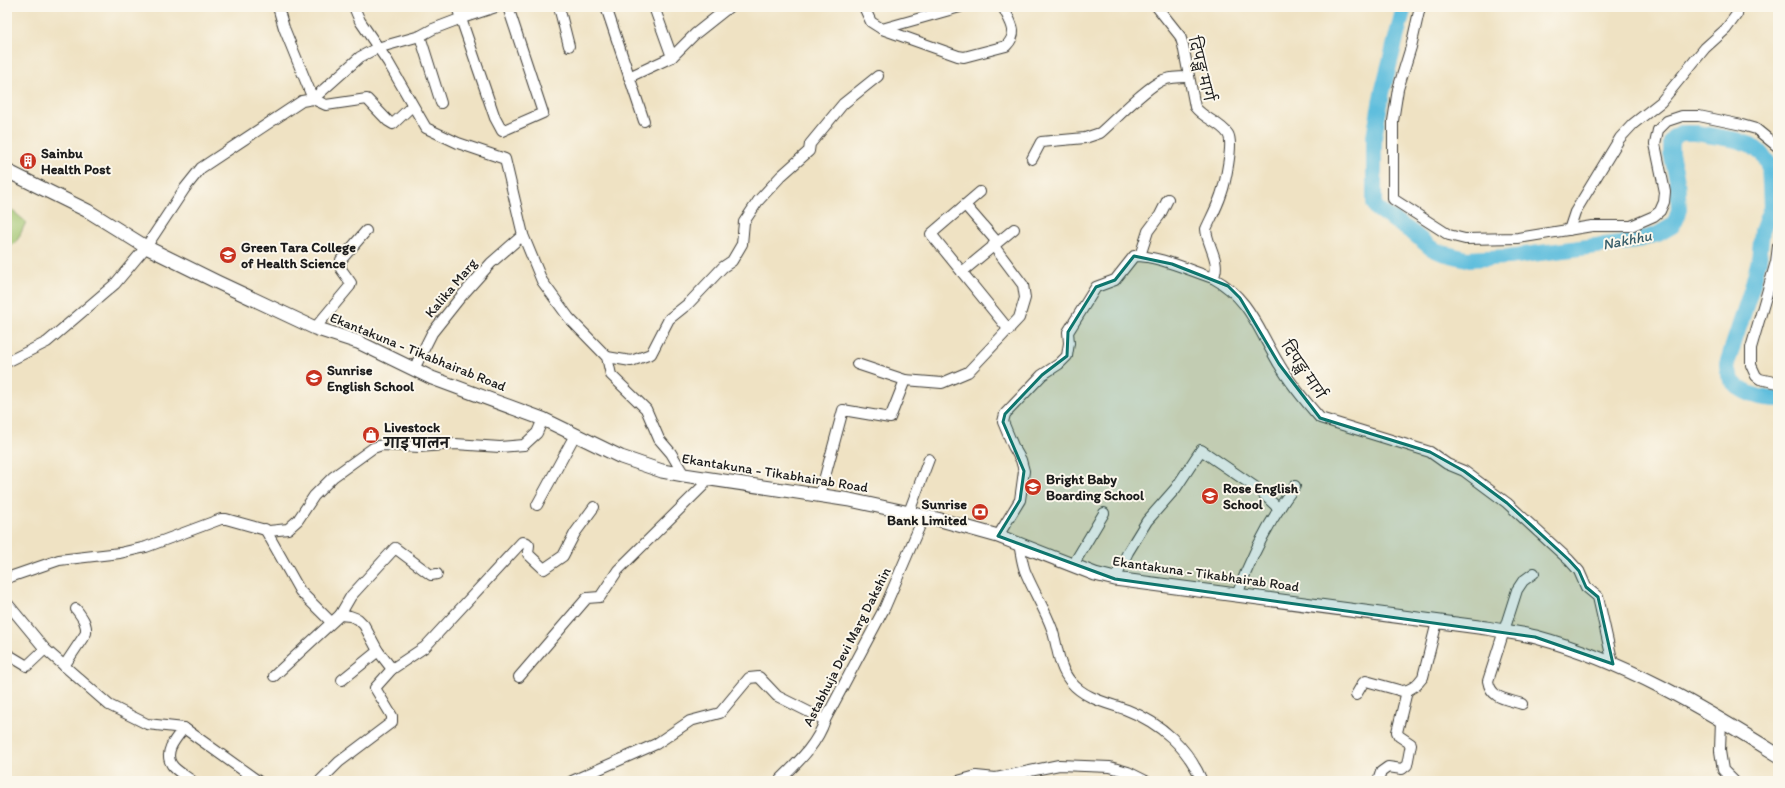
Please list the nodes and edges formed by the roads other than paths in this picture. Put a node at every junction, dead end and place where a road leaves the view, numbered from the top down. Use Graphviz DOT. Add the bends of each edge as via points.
graph roads {
  1 [pos="278,7"];
  2 [pos="354,7"];
  3 [pos="457,7"];
  4 [pos="496,7"];
  5 [pos="508,7"];
  6 [pos="559,7"];
  7 [pos="606,7"];
  8 [pos="654,7"];
  9 [pos="728,7"];
  10 [pos="864,7"];
  11 [pos="960,7"];
  12 [pos="1003,7"];
  13 [pos="1157,7"];
  14 [pos="1420,7"];
  15 [pos="1738,7"];
  16 [pos="462,18"];
  17 [pos="882,29"];
  18 [pos="420,36"];
  19 [pos="570,46"];
  20 [pos="377,48"];
  21 [pos="672,57"];
  22 [pos="878,76"];
  23 [pos="630,77"];
  24 [pos="1188,77"];
  25 [pos="312,99"];
  26 [pos="441,103"];
  27 [pos="412,106"];
  28 [pos="644,121"];
  29 [pos="1778,146"];
  30 [pos="1032,159"];
  31 [pos="7,171"];
  32 [pos="980,192"];
  33 [pos="1168,200"];
  34 [pos="965,205"];
  35 [pos="1014,229"];
  36 [pos="1569,230"];
  37 [pos="366,231"];
  38 [pos="523,235"];
  39 [pos="995,244"];
  40 [pos="1778,246"];
  41 [pos="146,248"];
  42 [pos="1140,256"];
  43 [pos="962,272"];
  44 [pos="1213,278"];
  45 [pos="315,328"];
  46 [pos="1009,330"];
  47 [pos="607,357"];
  48 [pos="7,362"];
  49 [pos="857,364"];
  50 [pos="414,369"];
  51 [pos="905,380"];
  52 [pos="1778,384"];
  53 [pos="543,419"];
  54 [pos="575,435"];
  55 [pos="929,459"];
  56 [pos="684,475"];
  57 [pos="706,480"];
  58 [pos="1295,486"];
  59 [pos="820,495"];
  60 [pos="538,505"];
  61 [pos="594,507"];
  62 [pos="1278,509"];
  63 [pos="909,512"];
  64 [pos="1104,513"];
  65 [pos="924,516"];
  66 [pos="265,529"];
  67 [pos="998,536"];
  68 [pos="1019,544"];
  69 [pos="1073,565"];
  70 [pos="1534,572"];
  71 [pos="437,574"];
  72 [pos="7,578"];
  73 [pos="1115,579"];
  74 [pos="1237,595"];
  75 [pos="7,603"];
  76 [pos="76,609"];
  77 [pos="340,615"];
  78 [pos="331,622"];
  79 [pos="1437,622"];
  80 [pos="1504,631"];
  81 [pos="45,650"];
  82 [pos="378,651"];
  83 [pos="7,654"];
  84 [pos="1613,664"];
  85 [pos="64,666"];
  86 [pos="392,669"];
  87 [pos="274,676"];
  88 [pos="519,677"];
  89 [pos="342,680"];
  90 [pos="1407,691"];
  91 [pos="1356,695"];
  92 [pos="1522,704"];
  93 [pos="1721,719"];
  94 [pos="825,720"];
  95 [pos="184,728"];
  96 [pos="1778,754"];
  97 [pos="192,781"];
  98 [pos="258,781"];
  99 [pos="320,781"];
  100 [pos="572,781"];
  101 [pos="779,781"];
  102 [pos="958,781"];
  103 [pos="1146,781"];
  104 [pos="1202,781"];
  105 [pos="1378,781"];
  106 [pos="1734,781"];
  1 -- 25 [label="street"];
  2 -- 20 [label="street"];
  3 -- 16 [label="street"];
  4 -- 16 [label="street"];
  5 -- 16 [label="street" via="543,113 508,130 500,130"];
  6 -- 19 [label="street"];
  7 -- 23 [label="street"];
  8 -- 21 [label="street"];
  9 -- 21 [label="street"];
  10 -- 17 [label="street" via="871,22"];
  11 -- 17 [label="street"];
  12 -- 17 [label="street" via="1013,30 1014,36 1010,42 1006,46 964,57"];
  13 -- 24 [label="street, दिपङ्ख मार्ग" via="1180,36"];
  14 -- 36 [label="street" via="1398,89 1393,120 1393,198 1449,235 1465,239 1518,238"];
  15 -- 36 [label="street" via="1737,14 1726,29 1705,48 1661,102 1620,138 1575,212"];
  16 -- 18 [label="street"];
  18 -- 20 [label="street"];
  18 -- 26 [label="street"];
  20 -- 25 [label="street" via="360,57"];
  20 -- 27 [label="street" via="388,62"];
  21 -- 23 [label="street"];
  22 -- 47 [label="street" via="843,104 810,144 809,151 758,201 744,222 742,244 732,261 669,319 651,354 631,361"];
  23 -- 28 [label="street"];
  24 -- 30 [label="street" via="1172,77 1161,81 1100,133 1091,137 1040,142"];
  24 -- 44 [label="street, दिपङ्ख मार्ग" via="1194,107 1199,113 1222,126 1230,136 1225,181 1206,229 1217,271"];
  25 -- 27 [label="street" via="326,105 367,99 393,124"];
  25 -- 41 [label="street" via="302,101 201,168"];
  27 -- 38 [label="street" via="426,128 458,143 505,159"];
  29 -- 36 [label="street" via="1756,129 1742,125 1699,116 1682,116 1667,121 1658,130 1655,144 1665,192 1660,211 1631,226 1592,226"];
  31 -- 41 [label="main road, Ekantakuna - Tikabhairab Road" via="88,211"];
  32 -- 34 [label="street"];
  33 -- 42 [label="street" via="1148,230"];
  34 -- 39 [label="street"];
  34 -- 43 [label="street" via="931,234"];
  35 -- 39 [label="street"];
  37 -- 45 [label="street" via="341,260 341,270 351,283 350,286"];
  38 -- 47 [label="street" via="542,281 568,318"];
  38 -- 50 [label="street, Kalika Marg" via="491,263 459,299 432,333"];
  39 -- 43 [label="street"];
  39 -- 46 [label="street" via="1023,286 1025,298 1019,318"];
  40 -- 52 [label="street" via="1776,262 1751,348 1751,365 1756,376"];
  41 -- 45 [label="main road, Ekantakuna - Tikabhairab Road"];
  41 -- 48 [label="street" via="114,284 75,320 47,342"];
  42 -- 44 [label="street"];
  42 -- 67 [label="street" via="1134,256 1115,280 1096,287 1068,332 1067,356 1042,375 1005,414 1003,422 1024,471 1020,500"];
  43 -- 46 [label="street"];
  44 -- 84 [label="street, दिपङ्ख मार्ग" via="1228,286 1240,298 1279,364 1320,418 1430,452 1447,464 1464,471 1507,503 1569,560 1579,571 1586,587 1598,597"];
  45 -- 50 [label="main road, Ekantakuna - Tikabhairab Road" via="358,342"];
  46 -- 51 [label="street" via="968,372 942,383"];
  47 -- 56 [label="street" via="611,375 646,409 659,439"];
  49 -- 51 [label="street"];
  50 -- 53 [label="main road, Ekantakuna - Tikabhairab Road"];
  51 -- 59 [label="street" via="890,418 843,410"];
  53 -- 54 [label="main road, Ekantakuna - Tikabhairab Road"];
  53 -- 66 [label="street" via="537,433 524,445 382,445 373,448 333,477 288,529"];
  54 -- 56 [label="main road, Ekantakuna - Tikabhairab Road" via="621,457 662,471"];
  54 -- 60 [label="street"];
  55 -- 63 [label="street"];
  56 -- 57 [label="main road, Ekantakuna - Tikabhairab Road"];
  57 -- 59 [label="main road, Ekantakuna - Tikabhairab Road"];
  57 -- 88 [label="street" via="703,486 618,570 600,597 587,598"];
  58 -- 62 [label="street"];
  59 -- 63 [label="main road, Ekantakuna - Tikabhairab Road"];
  61 -- 86 [label="street" via="563,556 555,563 544,569 528,554 529,545 522,542 425,647"];
  62 -- 73 [label="street" via="1258,489 1202,450 1176,488 1147,521"];
  62 -- 74 [label="street" via="1248,564"];
  63 -- 65 [label="main road, Ekantakuna - Tikabhairab Road"];
  64 -- 69 [label="street"];
  65 -- 67 [label="main road, Ekantakuna - Tikabhairab Road"];
  65 -- 94 [label="street, Astabhuja Devi Marg Dakshin" via="885,607"];
  66 -- 72 [label="street" via="221,519 146,547 59,560"];
  66 -- 78 [label="street" via="300,591"];
  67 -- 68 [label="main road, Ekantakuna - Tikabhairab Road"];
  68 -- 69 [label="main road, Ekantakuna - Tikabhairab Road"];
  68 -- 104 [label="street" via="1024,570 1052,628 1061,666 1072,683 1099,702 1153,721 1179,746 1196,767"];
  69 -- 73 [label="main road, Ekantakuna - Tikabhairab Road"];
  70 -- 80 [label="street" via="1517,590"];
  71 -- 77 [label="street" via="430,575 395,548 351,596"];
  73 -- 74 [label="main road, Ekantakuna - Tikabhairab Road"];
  74 -- 79 [label="main road, Ekantakuna - Tikabhairab Road"];
  75 -- 81 [label="street"];
  76 -- 85 [label="street" via="87,626 86,633"];
  77 -- 78 [label="street"];
  77 -- 82 [label="street" via="358,619"];
  78 -- 87 [label="street"];
  79 -- 80 [label="main road, Ekantakuna - Tikabhairab Road"];
  79 -- 90 [label="street" via="1423,677"];
  80 -- 84 [label="main road, Ekantakuna - Tikabhairab Road" via="1577,649"];
  80 -- 92 [label="street" via="1488,681 1489,689 1493,694"];
  81 -- 83 [label="street" via="27,666"];
  81 -- 85 [label="street"];
  82 -- 86 [label="street"];
  82 -- 89 [label="street"];
  84 -- 93 [label="main road, Ekantakuna - Tikabhairab Road" via="1684,697"];
  85 -- 95 [label="street" via="116,709 148,724"];
  86 -- 99 [label="street" via="375,688 392,716 392,722 339,762"];
  90 -- 91 [label="street" via="1366,681"];
  90 -- 105 [label="street" via="1397,732 1410,744 1407,765 1402,769 1388,767 1381,772"];
  93 -- 96 [label="main road, Ekantakuna - Tikabhairab Road"];
  93 -- 106 [label="street" via="1720,751 1723,770"];
  94 -- 100 [label="street" via="777,696 759,677 749,678 720,713 690,721 656,744"];
  94 -- 101 [label="street, Astabhuja Devi Marg Dakshin" via="820,734 800,760"];
  95 -- 97 [label="street" via="171,747 169,756 172,766"];
  95 -- 98 [label="street"];
  102 -- 103 [label="street" via="976,776 996,778 1059,765 1110,767"];
}
